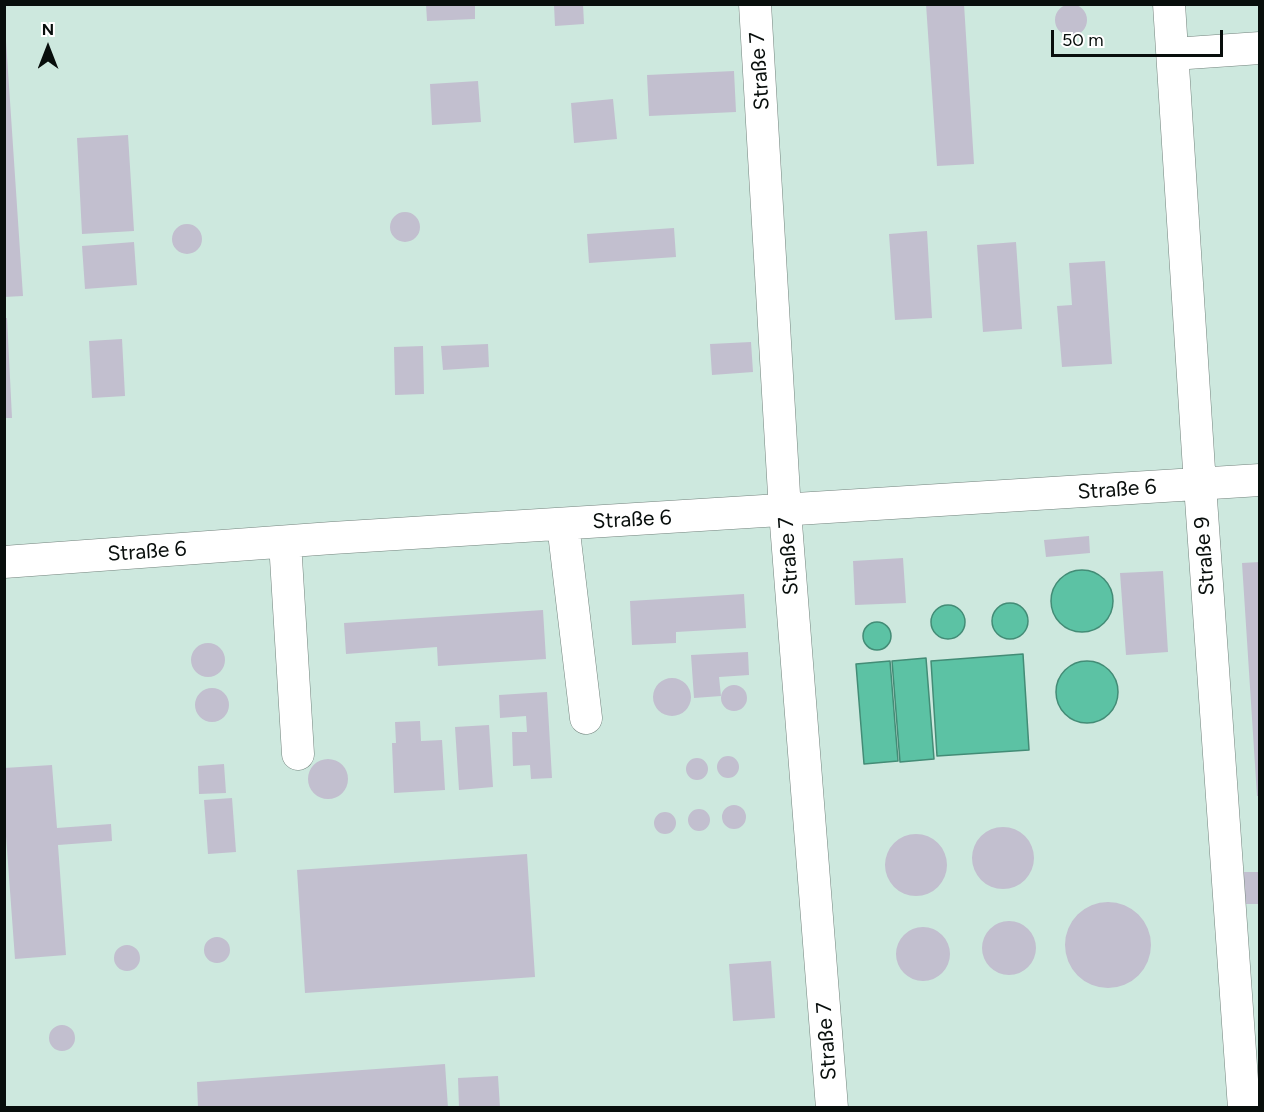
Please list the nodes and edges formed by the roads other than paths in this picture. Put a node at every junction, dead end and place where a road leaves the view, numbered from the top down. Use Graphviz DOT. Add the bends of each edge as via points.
graph roads {
  1 [pos="755,4"];
  2 [pos="1170,4"];
  3 [pos="1260,48"];
  4 [pos="1173,54"];
  5 [pos="1260,480"];
  6 [pos="1200,485"];
  7 [pos="785,511"];
  8 [pos="562,524"];
  9 [pos="285,542"];
  10 [pos="4,562"];
  11 [pos="586,718"];
  12 [pos="298,754"];
  13 [pos="832,1107"];
  14 [pos="1244,1107"];
  1 -- 7 [label="lane, Straße 7"];
  2 -- 4 [label="lane, Straße 9"];
  3 -- 4 [label="lane"];
  4 -- 6 [label="lane, Straße 9"];
  5 -- 6 [label="lane, Straße 6"];
  6 -- 7 [label="lane, Straße 6"];
  6 -- 14 [label="lane, Straße 9"];
  7 -- 8 [label="lane, Straße 6"];
  7 -- 13 [label="lane, Straße 7"];
  8 -- 9 [label="lane, Straße 6"];
  8 -- 11 [label="lane"];
  9 -- 10 [label="lane, Straße 6"];
  9 -- 12 [label="lane"];
}
